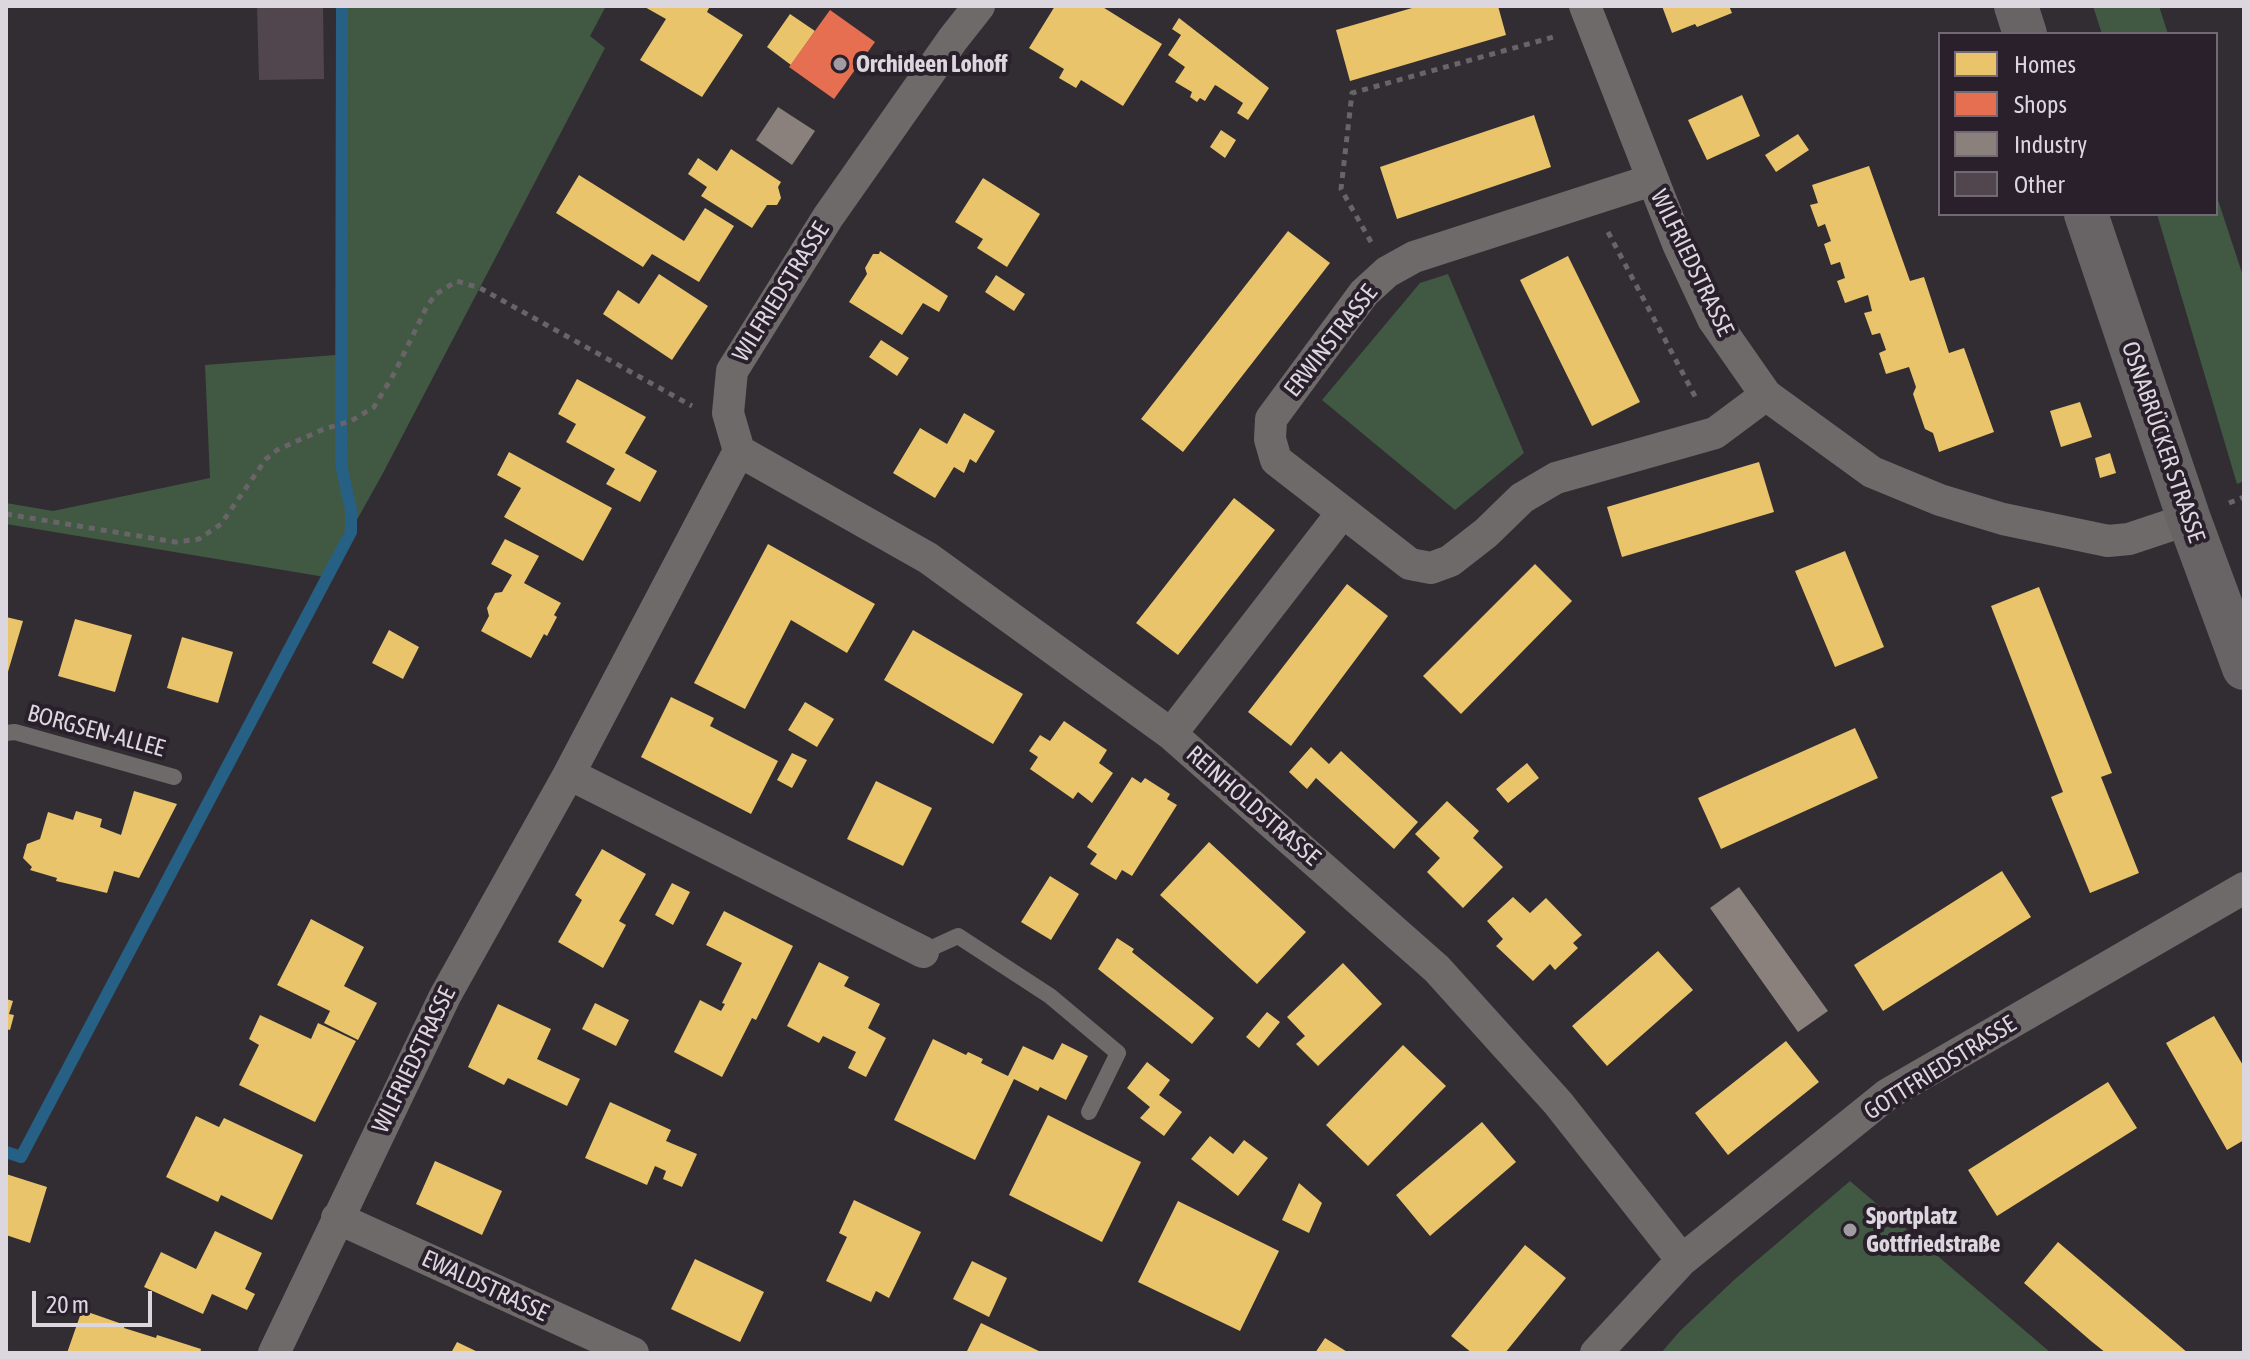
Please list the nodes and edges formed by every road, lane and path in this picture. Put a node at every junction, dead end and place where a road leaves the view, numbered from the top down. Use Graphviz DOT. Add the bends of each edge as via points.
graph roads {
  1 [pos="979,6"];
  2 [pos="2016,6"];
  3 [pos="1589,16"];
  4 [pos="2024,32"];
  5 [pos="1652,180"];
  6 [pos="1590,200"];
  7 [pos="2087,216"];
  8 [pos="1387,272"];
  9 [pos="1766,395"];
  10 [pos="728,413"];
  11 [pos="1715,433"];
  12 [pos="739,451"];
  13 [pos="2244,497"];
  14 [pos="2229,503"];
  15 [pos="1342,513"];
  16 [pos="6,514"];
  17 [pos="2189,519"];
  18 [pos="2244,668"];
  19 [pos="6,733"];
  20 [pos="1171,734"];
  21 [pos="569,774"];
  22 [pos="174,777"];
  23 [pos="2244,888"];
  24 [pos="923,952"];
  25 [pos="1089,1112"];
  26 [pos="337,1218"];
  27 [pos="1682,1260"];
  28 [pos="274,1353"];
  29 [pos="633,1353"];
  30 [pos="1596,1353"];
  1 -- 10 [label="street, WILFRIEDSTRASSE" via="828,217 732,371"];
  2 -- 4 [label="main road"];
  3 -- 5 [label="street, WILFRIEDSTRASSE"];
  3 -- 8 [label="path" via="1352,93 1341,189"];
  5 -- 6 [label="street, ERWINSTRASSE"];
  5 -- 9 [label="street, WILFRIEDSTRASSE" via="1713,319"];
  6 -- 8 [label="street, ERWINSTRASSE" via="1414,257"];
  6 -- 11 [label="path"];
  7 -- 17 [label="main road, OSNABRÜCKER STRASSE"];
  8 -- 15 [label="street, ERWINSTRASSE" via="1364,293 1271,419 1276,460"];
  9 -- 11 [label="street, ERWINSTRASSE"];
  9 -- 17 [label="street, WILFRIEDSTRASSE" via="1872,472 1965,508 2108,541"];
  10 -- 12 [label="street, WILFRIEDSTRASSE"];
  10 -- 16 [label="path" via="688,405 480,288 457,281 427,306 374,407 277,450 221,524 199,539 175,542"];
  11 -- 15 [label="street, ERWINSTRASSE" via="1556,478 1522,498 1450,561 1431,568 1410,564"];
  12 -- 20 [label="street, REINHOLDSTRASSE" via="928,558"];
  12 -- 21 [label="street, WILFRIEDSTRASSE"];
  13 -- 14 [label="path"];
  15 -- 20 [label="street"];
  17 -- 18 [label="main road, OSNABRÜCKER STRASSE"];
  19 -- 22 [label="lane, BORGSEN-ALLEE"];
  20 -- 27 [label="street, REINHOLDSTRASSE" via="1437,969 1558,1103"];
  21 -- 24 [label="street"];
  21 -- 26 [label="street, WILFRIEDSTRASSE" via="445,996"];
  23 -- 27 [label="street, GOTTFRIEDSTRASSE" via="1888,1094"];
  24 -- 25 [label="lane" via="958,936 1050,996 1118,1053"];
  26 -- 28 [label="street, WILFRIEDSTRASSE"];
  26 -- 29 [label="street, EWALDSTRASSE"];
  27 -- 30 [label="street, GOTTFRIEDSTRASSE"];
}
